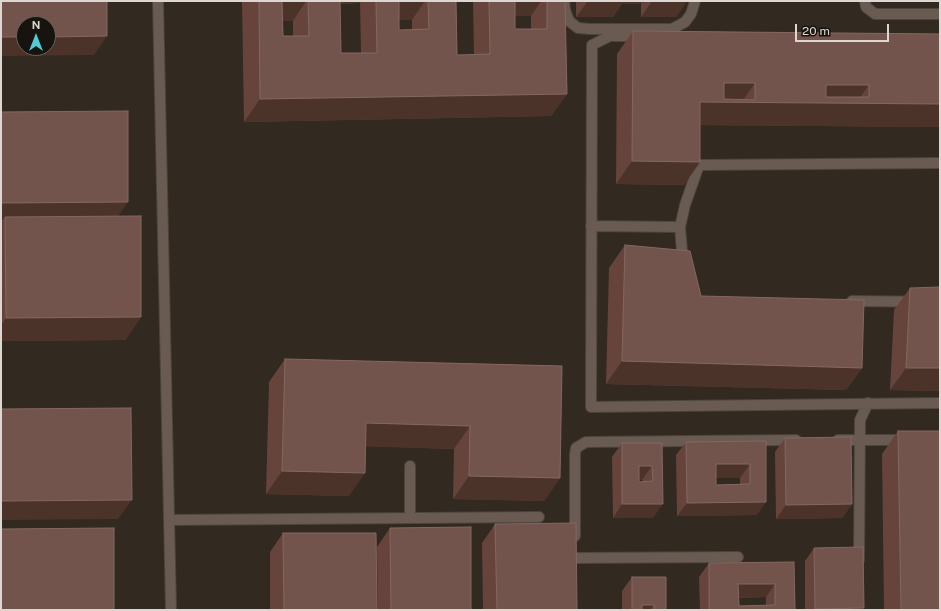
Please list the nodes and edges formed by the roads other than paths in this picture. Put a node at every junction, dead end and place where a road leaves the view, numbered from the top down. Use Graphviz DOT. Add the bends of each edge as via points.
graph roads {
  1 [pos="158,1"];
  2 [pos="564,1"];
  3 [pos="695,1"];
  4 [pos="865,1"];
  5 [pos="940,14"];
  6 [pos="681,36"];
  7 [pos="940,163"];
  8 [pos="591,226"];
  9 [pos="680,227"];
  10 [pos="684,273"];
  11 [pos="846,301"];
  12 [pos="940,302"];
  13 [pos="868,403"];
  14 [pos="940,403"];
  15 [pos="805,440"];
  16 [pos="828,440"];
  17 [pos="860,440"];
  18 [pos="916,440"];
  19 [pos="410,466"];
  20 [pos="539,516"];
  21 [pos="410,518"];
  22 [pos="169,520"];
  23 [pos="738,557"];
  24 [pos="859,571"];
  25 [pos="172,610"];
  1 -- 22 [label="street"];
  2 -- 3 [label="street" via="568,21 578,28 672,29 685,22"];
  4 -- 5 [label="street" via="866,7 875,14"];
  6 -- 8 [label="street" via="610,36 592,45"];
  7 -- 9 [label="street" via="699,165"];
  8 -- 9 [label="street"];
  8 -- 13 [label="street" via="591,407"];
  9 -- 10 [label="street"];
  11 -- 12 [label="street"];
  13 -- 14 [label="street"];
  13 -- 17 [label="street" via="860,420"];
  15 -- 23 [label="street" via="586,442 576,448 574,555"];
  16 -- 17 [label="street"];
  17 -- 18 [label="street"];
  17 -- 24 [label="street"];
  19 -- 21 [label="street"];
  20 -- 21 [label="street"];
  21 -- 22 [label="street"];
  22 -- 25 [label="street"];
}
